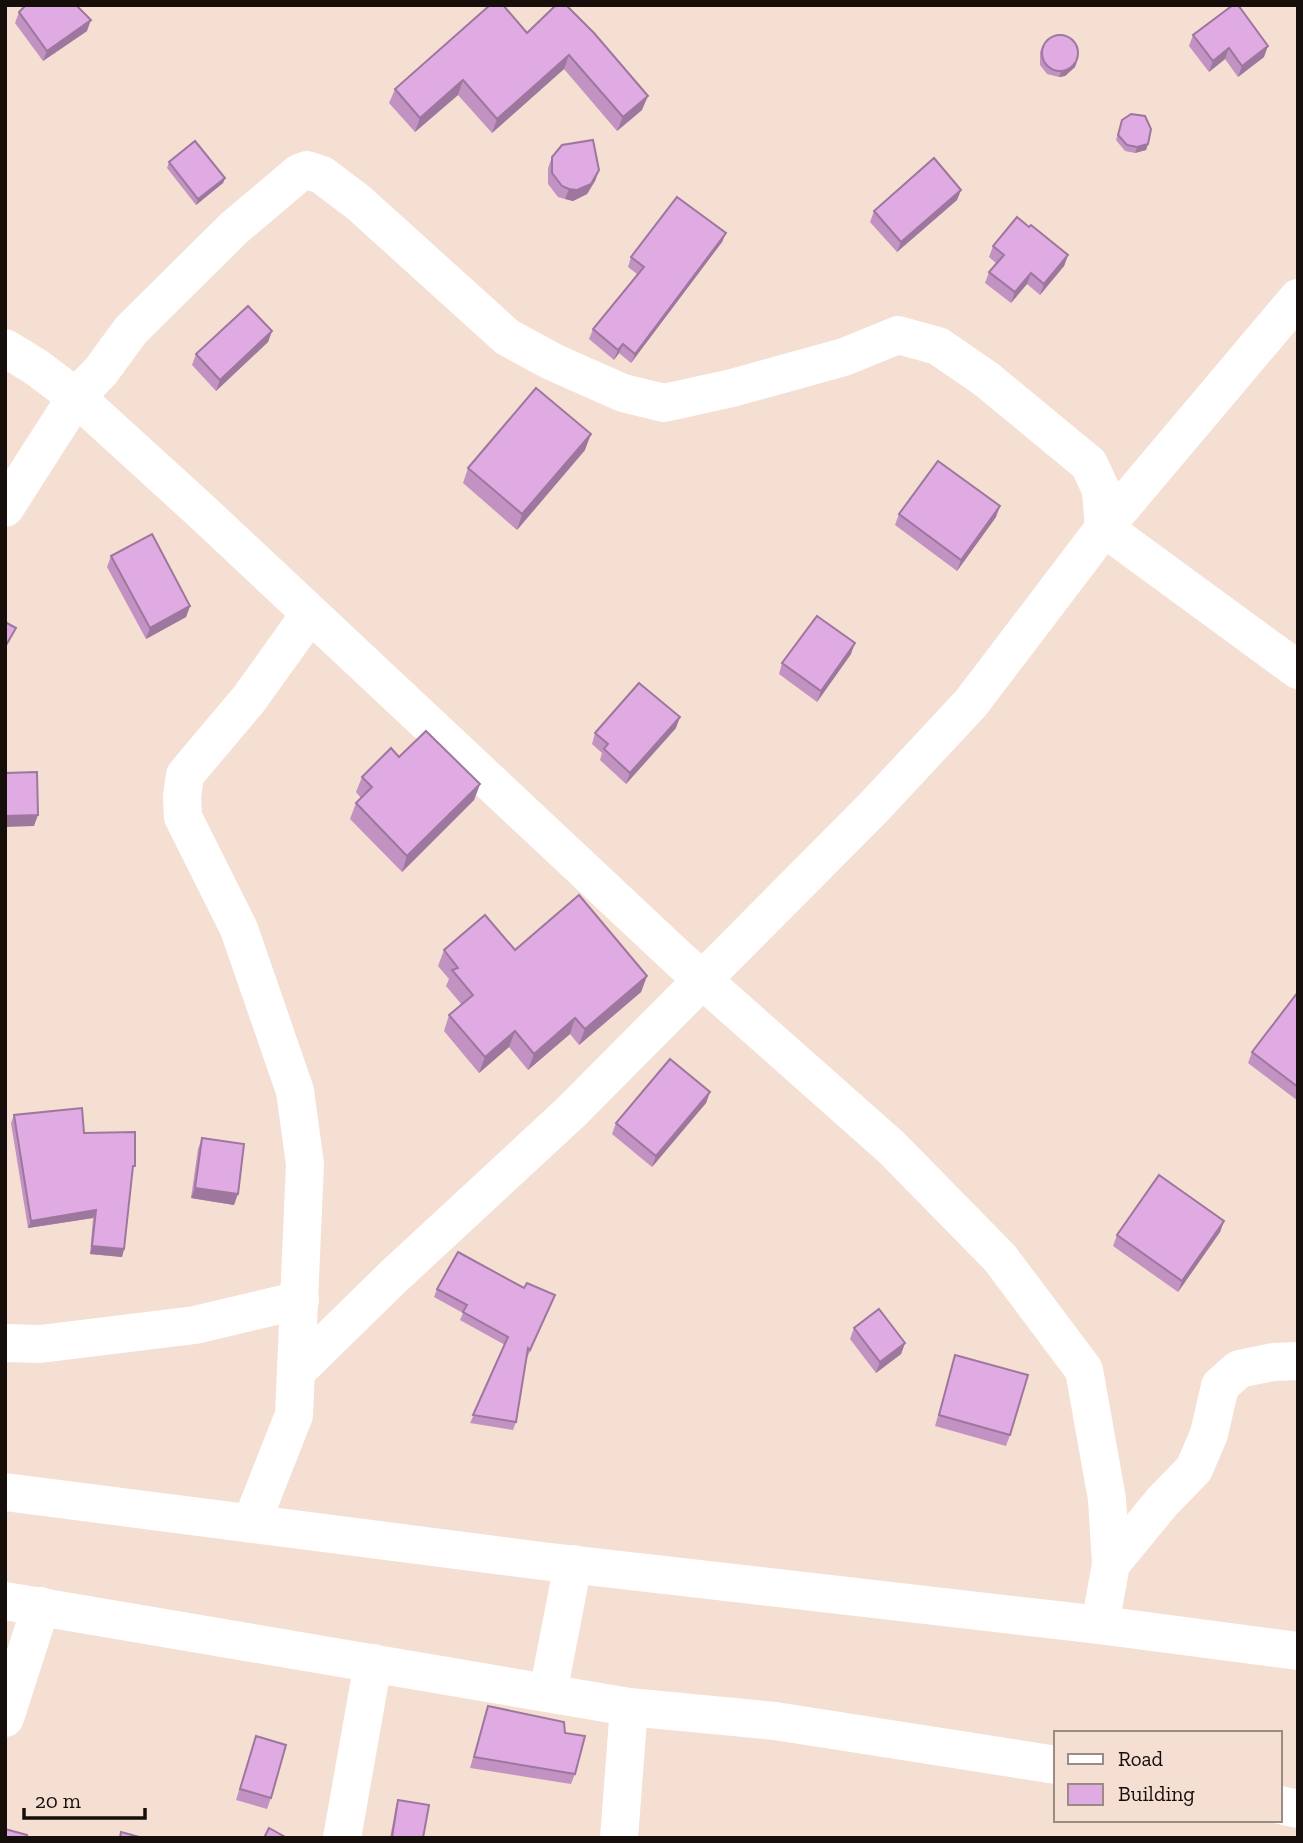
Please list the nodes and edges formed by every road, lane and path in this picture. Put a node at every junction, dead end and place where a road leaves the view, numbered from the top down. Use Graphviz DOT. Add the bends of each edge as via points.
graph roads {
  1 [pos="1298,298"];
  2 [pos="5,348"];
  3 [pos="76,397"];
  4 [pos="5,508"];
  5 [pos="1104,528"];
  6 [pos="310,614"];
  7 [pos="1298,670"];
  8 [pos="702,979"];
  9 [pos="300,1300"];
  10 [pos="5,1343"];
  11 [pos="1298,1361"];
  12 [pos="296,1372"];
  13 [pos="5,1492"];
  14 [pos="251,1524"];
  15 [pos="573,1564"];
  16 [pos="1111,1564"];
  17 [pos="23,1604"];
  18 [pos="1100,1625"];
  19 [pos="1298,1651"];
  20 [pos="373,1663"];
  21 [pos="548,1693"];
  22 [pos="629,1707"];
  23 [pos="5,1718"];
  24 [pos="1054,1765"];
  25 [pos="342,1838"];
  26 [pos="619,1838"];
  1 -- 5 [label="street"];
  2 -- 3 [label="street"];
  3 -- 4 [label="street"];
  3 -- 5 [label="street" via="131,330 225,237 307,170 322,175 359,203 507,337 623,393 664,403 844,357 898,335 938,346 986,379 1089,464 1101,490"];
  3 -- 6 [label="street"];
  5 -- 7 [label="street"];
  5 -- 8 [label="street" via="971,703"];
  6 -- 8 [label="street"];
  6 -- 9 [label="street" via="249,699 185,775 182,796 183,817 239,929 295,1091 305,1164"];
  8 -- 12 [label="street" via="571,1112"];
  8 -- 16 [label="street" via="891,1147 1000,1258 1084,1370 1107,1499"];
  9 -- 10 [label="street" via="195,1325 40,1344"];
  9 -- 12 [label="street"];
  11 -- 16 [label="street" via="1239,1369 1220,1386 1209,1434 1194,1469"];
  12 -- 14 [label="street" via="294,1415"];
  13 -- 14 [label="street"];
  14 -- 15 [label="street"];
  15 -- 18 [label="street"];
  15 -- 21 [label="street"];
  16 -- 18 [label="street"];
  17 -- 20 [label="street"];
  17 -- 23 [label="street"];
  18 -- 19 [label="street"];
  20 -- 21 [label="street"];
  20 -- 25 [label="street"];
  21 -- 22 [label="street"];
  22 -- 24 [label="street" via="775,1721"];
  22 -- 26 [label="street"];
}
